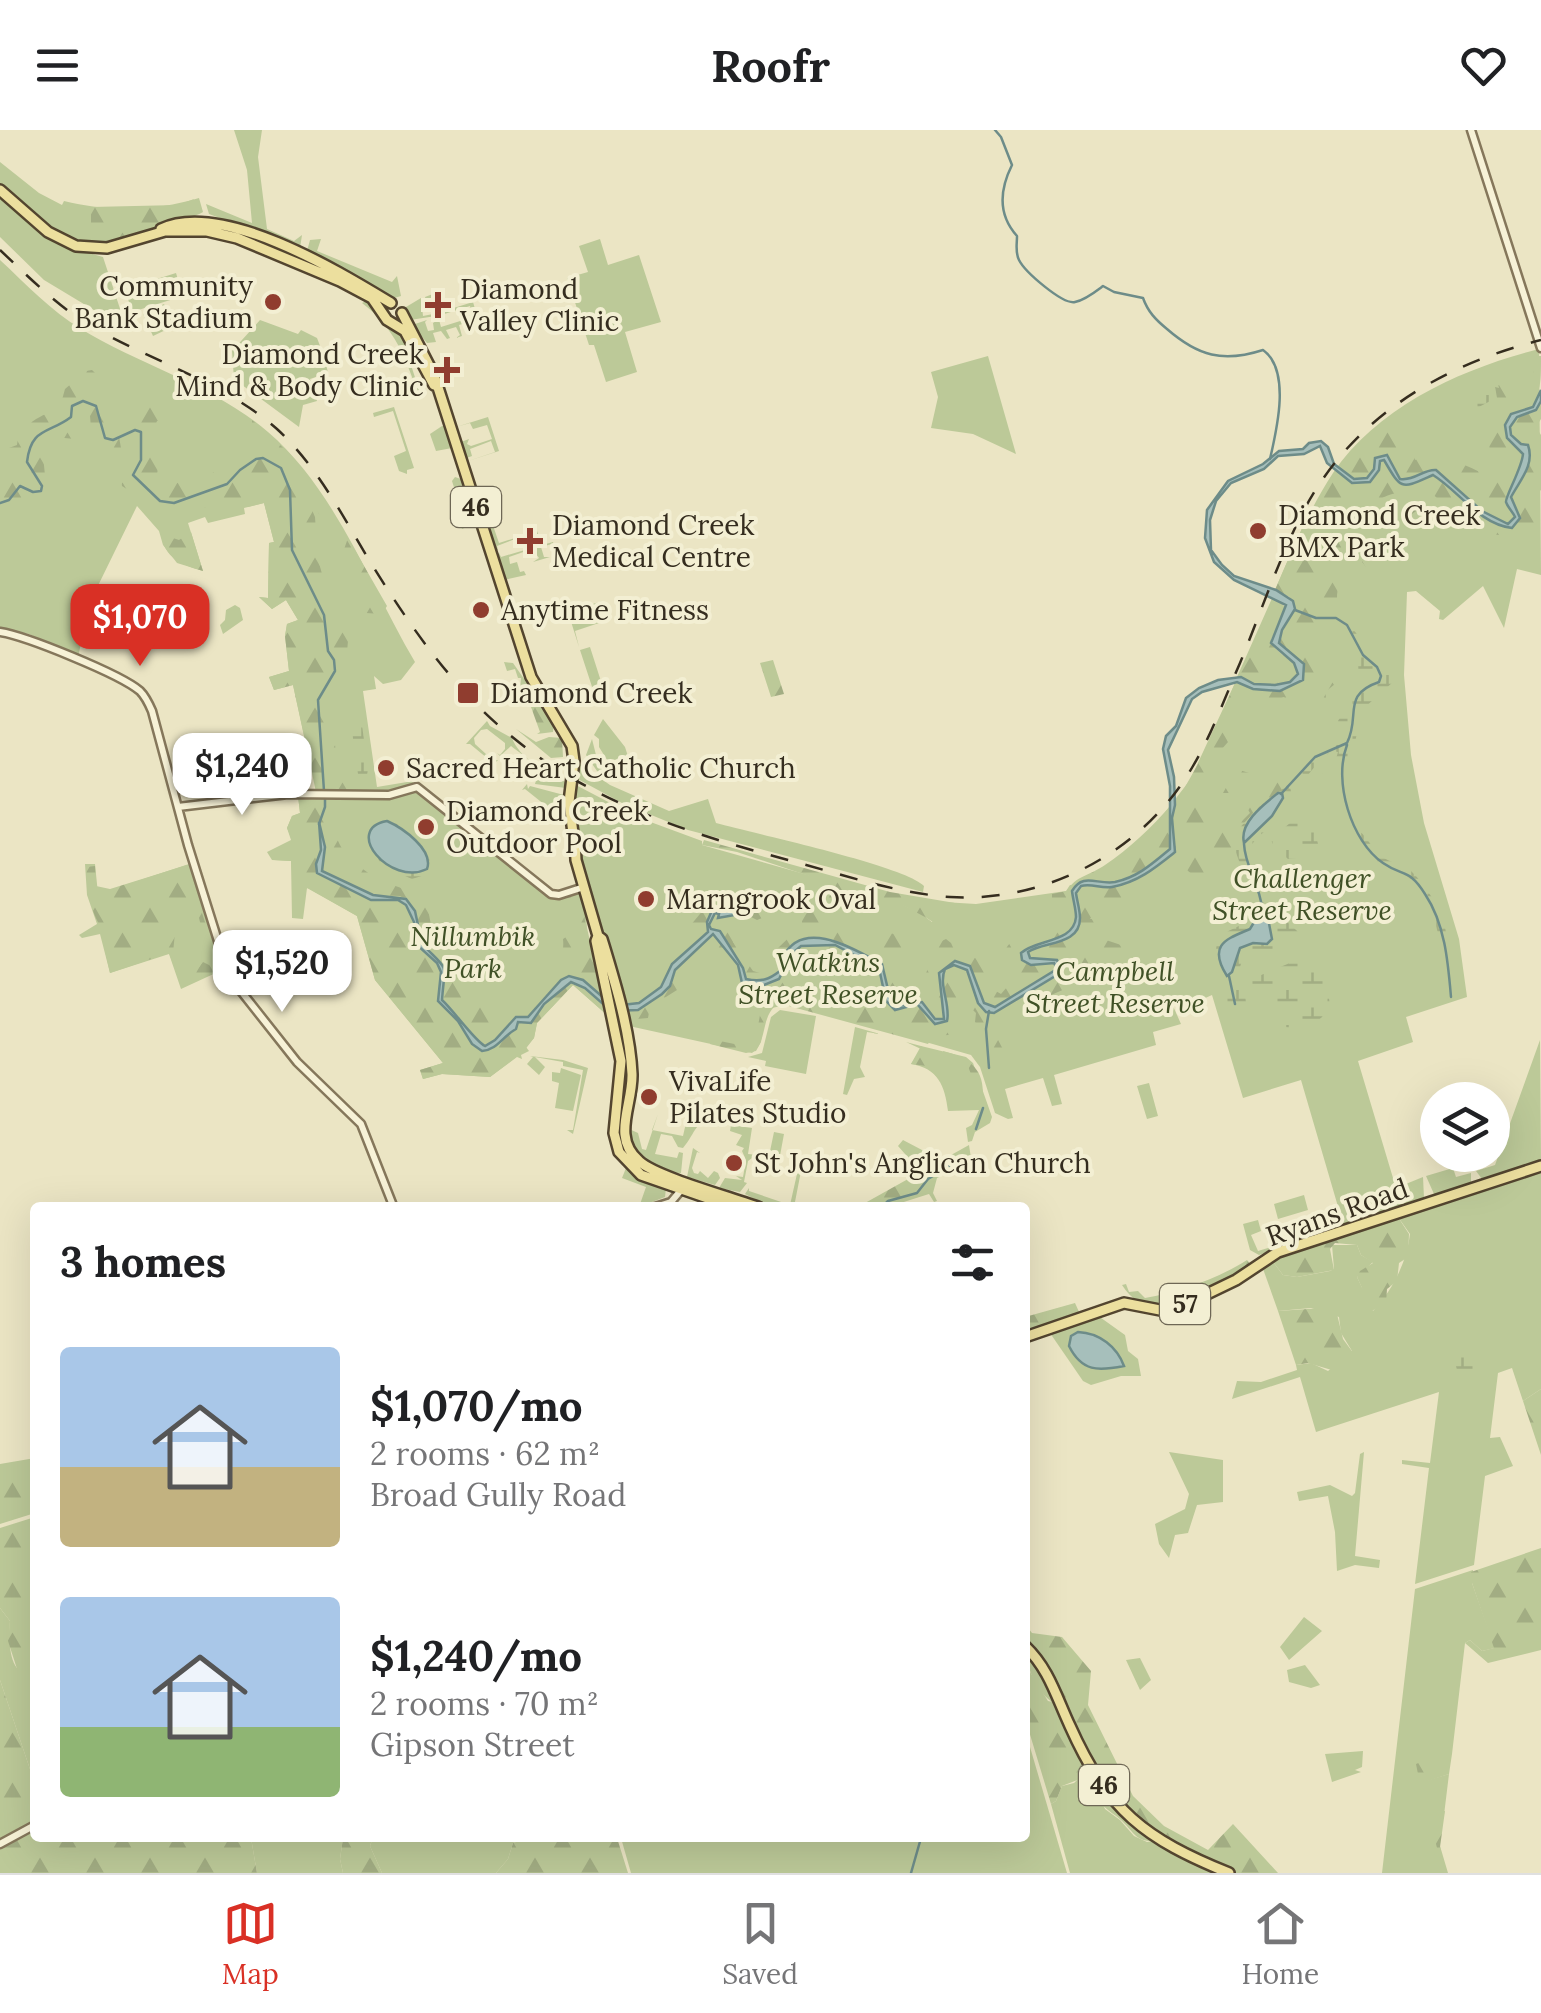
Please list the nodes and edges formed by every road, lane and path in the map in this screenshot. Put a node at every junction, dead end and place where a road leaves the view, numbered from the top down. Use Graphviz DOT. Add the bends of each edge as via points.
graph roads {
  1 [pos="1471,130"];
  2 [pos="0,190"];
  3 [pos="207,226"];
  4 [pos="391,303"];
  5 [pos="402,313"];
  6 [pos="387,318"];
  7 [pos="1541,348"];
  8 [pos="437,388"];
  9 [pos="0,632"];
  10 [pos="178,807"];
  11 [pos="584,886"];
  12 [pos="598,936"];
  13 [pos="617,1016"];
  14 [pos="1541,1166"];
  15 [pos="679,1185"];
  16 [pos="392,1202"];
  17 [pos="664,1202"];
  18 [pos="721,1202"];
  19 [pos="739,1202"];
  20 [pos="1030,1335"];
  21 [pos="1030,1652"];
  22 [pos="30,1828"];
  23 [pos="0,1844"];
  24 [pos="1229,1873"];
  1 -- 7 [label="street"];
  2 -- 3 [label="main road, 46" via="68,244 107,248 180,221"];
  3 -- 4 [label="main road, 46" via="242,230 358,281"];
  3 -- 6 [label="main road, 46" via="340,281 372,298"];
  4 -- 5 [label="main road, 46"];
  4 -- 6 [label="main road"];
  5 -- 6 [label="main road" via="399,320"];
  5 -- 8 [label="main road, 46"];
  6 -- 8 [label="main road, 46" via="404,331"];
  8 -- 11 [label="main road, 46" via="531,678 570,741 574,841"];
  9 -- 10 [label="street" via="32,640 141,692"];
  10 -- 11 [label="street" via="417,787 551,894"];
  10 -- 16 [label="street" via="229,976 297,1062 361,1124"];
  11 -- 12 [label="main road, 46"];
  12 -- 13 [label="main road, 46"];
  12 -- 13 [label="main road, 46" via="617,993"];
  13 -- 15 [label="main road, 46" via="632,1079 618,1137 639,1162"];
  14 -- 20 [label="main road, Ryans Road / 57" via="1282,1251 1180,1307 1124,1303"];
  15 -- 17 [label="street" via="675,1199"];
  15 -- 18 [label="main road, 46"];
  15 -- 19 [label="main road, 46"];
  21 -- 24 [label="main road, 46" via="1121,1809 1164,1844"];
  22 -- 23 [label="street"];
}
